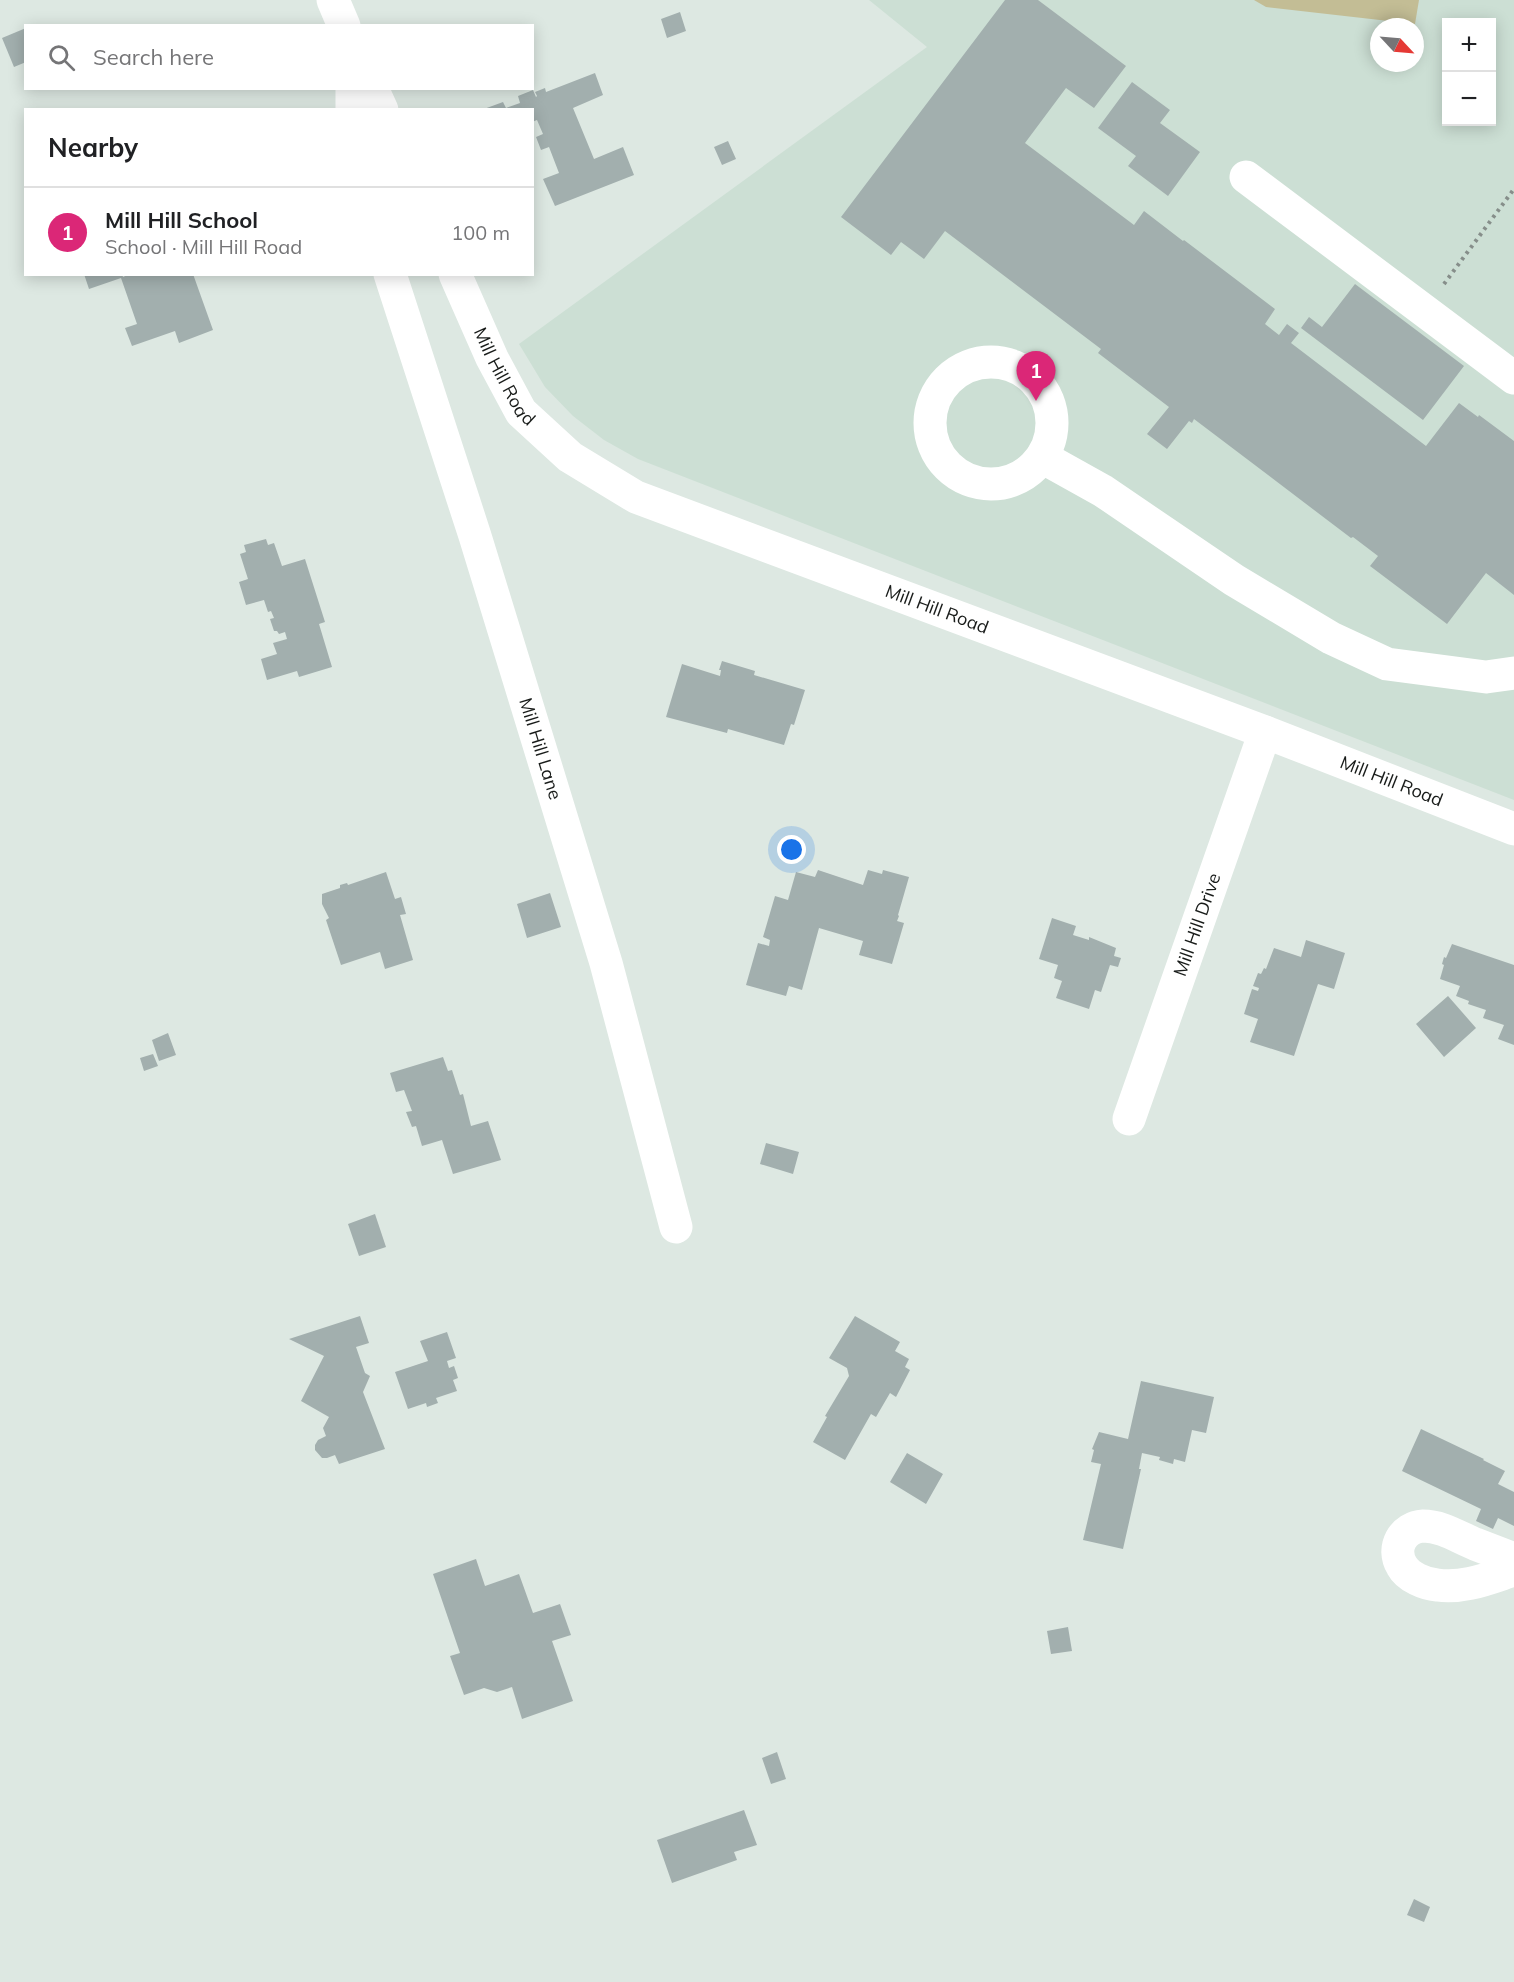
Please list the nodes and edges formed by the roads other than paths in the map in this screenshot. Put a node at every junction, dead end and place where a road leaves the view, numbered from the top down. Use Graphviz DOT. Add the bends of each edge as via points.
graph roads {
  1 [pos="333,0"];
  2 [pos="343,24"];
  3 [pos="352,90"];
  4 [pos="373,90"];
  5 [pos="352,108"];
  6 [pos="381,108"];
  7 [pos="1246,177"];
  8 [pos="391,276"];
  9 [pos="456,276"];
  10 [pos="1514,378"];
  11 [pos="1042,457"];
  12 [pos="1514,673"];
  13 [pos="1265,732"];
  14 [pos="1514,829"];
  15 [pos="1129,1119"];
  16 [pos="676,1227"];
  17 [pos="1514,1559"];
  18 [pos="1514,1570"];
  1 -- 2 [label="street"];
  3 -- 5 [label="street"];
  4 -- 6 [label="street"];
  7 -- 10 [label="street"];
  8 -- 16 [label="street, Mill Hill Lane" via="606,963"];
  9 -- 13 [label="street, Mill Hill Road" via="521,412 570,457 636,497"];
  11 -- 12 [label="street" via="1103,491 1243,586 1331,638 1387,664 1486,677"];
  13 -- 14 [label="street, Mill Hill Road"];
  13 -- 15 [label="street, Mill Hill Drive"];
  17 -- 18 [label="street" via="1436,1527 1412,1528 1398,1545 1402,1567 1422,1582 1438,1586 1476,1583"];
}
